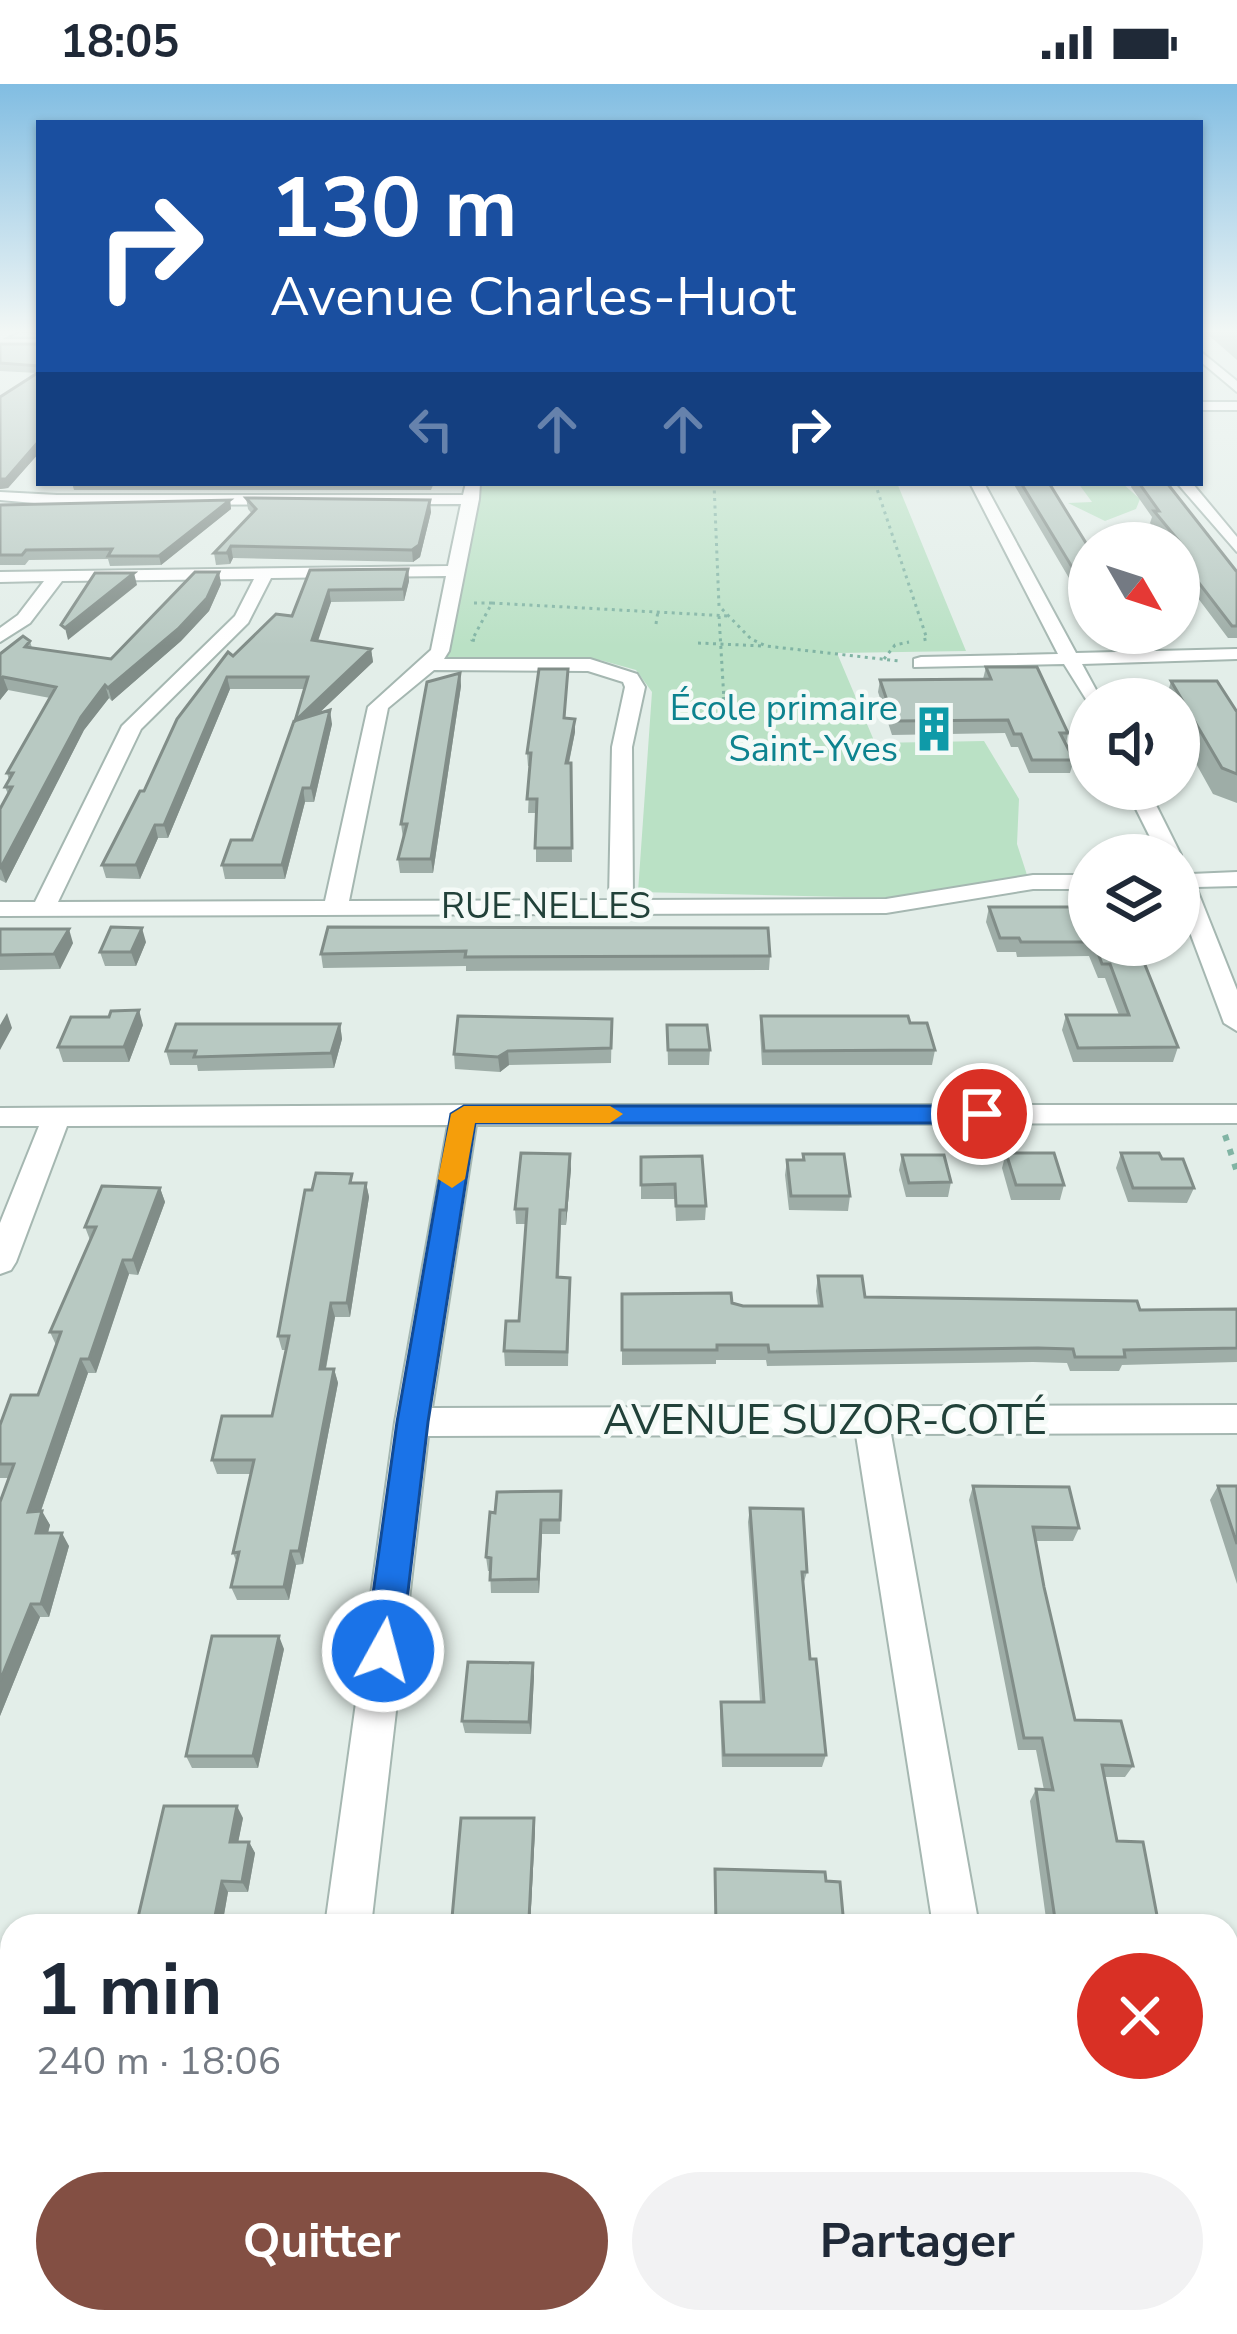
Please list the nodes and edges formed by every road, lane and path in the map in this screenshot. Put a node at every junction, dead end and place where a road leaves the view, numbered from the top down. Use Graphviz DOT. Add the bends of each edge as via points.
graph roads {
  1 [pos="714,486"];
  2 [pos="876,486"];
  3 [pos="979,486"];
  4 [pos="1186,486"];
  5 [pos="40,489"];
  6 [pos="472,491"];
  7 [pos="0,496"];
  8 [pos="1237,547"];
  9 [pos="455,571"];
  10 [pos="266,572"];
  11 [pos="59,574"];
  12 [pos="0,577"];
  13 [pos="492,603"];
  14 [pos="448,606"];
  15 [pos="719,606"];
  16 [pos="658,611"];
  17 [pos="718,615"];
  18 [pos="732,616"];
  19 [pos="656,624"];
  20 [pos="0,637"];
  21 [pos="494,642"];
  22 [pos="698,643"];
  23 [pos="722,645"];
  24 [pos="766,646"];
  25 [pos="1237,654"];
  26 [pos="1070,657"];
  27 [pos="884,659"];
  28 [pos="921,663"];
  29 [pos="432,664"];
  30 [pos="1080,678"];
  31 [pos="725,710"];
  32 [pos="1200,878"];
  33 [pos="1237,879"];
  34 [pos="1068,881"];
  35 [pos="336,905"];
  36 [pos="621,906"];
  37 [pos="43,909"];
  38 [pos="0,910"];
  39 [pos="1200,935"];
  40 [pos="1237,1023"];
  41 [pos="464,1114"];
  42 [pos="1228,1114"];
  43 [pos="0,1117"];
  44 [pos="57,1117"];
  45 [pos="1237,1172"];
  46 [pos="0,1262"];
  47 [pos="871,1418"];
  48 [pos="1237,1420"];
  49 [pos="412,1422"];
  50 [pos="350,1914"];
  51 [pos="954,1914"];
  1 -- 15 [label="path"];
  2 -- 27 [label="path" via="927,639 895,645"];
  3 -- 26 [label="street"];
  4 -- 8 [label="street"];
  5 -- 6 [label="street" via="57,500"];
  5 -- 7 [label="street"];
  6 -- 9 [label="street"];
  9 -- 10 [label="street"];
  9 -- 14 [label="street"];
  10 -- 11 [label="street"];
  10 -- 37 [label="street" via="242,620 131,726"];
  11 -- 12 [label="street"];
  11 -- 20 [label="street"];
  13 -- 14 [label="path"];
  13 -- 16 [label="path"];
  13 -- 21 [label="path" via="472,640"];
  14 -- 29 [label="street"];
  15 -- 17 [label="path"];
  15 -- 18 [label="path"];
  16 -- 17 [label="path"];
  16 -- 19 [label="path"];
  17 -- 18 [label="path"];
  17 -- 23 [label="path"];
  18 -- 24 [label="path"];
  22 -- 23 [label="path"];
  23 -- 24 [label="path"];
  23 -- 31 [label="path"];
  24 -- 27 [label="path"];
  25 -- 26 [label="street"];
  26 -- 28 [label="street"];
  26 -- 30 [label="street"];
  27 -- 28 [label="path"];
  29 -- 35 [label="street" via="378,707"];
  29 -- 36 [label="street" via="590,665 630,678"];
  32 -- 33 [label="street"];
  34 -- 36 [label="street, RUE NELLES" via="886,906"];
  35 -- 36 [label="street, RUE NELLES"];
  35 -- 37 [label="street, RUE NELLES"];
  37 -- 38 [label="street, RUE NELLES"];
  39 -- 40 [label="street"];
  41 -- 42 [label="street"];
  41 -- 44 [label="street"];
  41 -- 49 [label="street"];
  42 -- 45 [label="path"];
  43 -- 44 [label="street"];
  44 -- 46 [label="street"];
  47 -- 48 [label="street, AVENUE SUZOR-COTÉ"];
  47 -- 49 [label="street, AVENUE SUZOR-COTÉ"];
  47 -- 51 [label="street"];
  49 -- 50 [label="street"];
}
